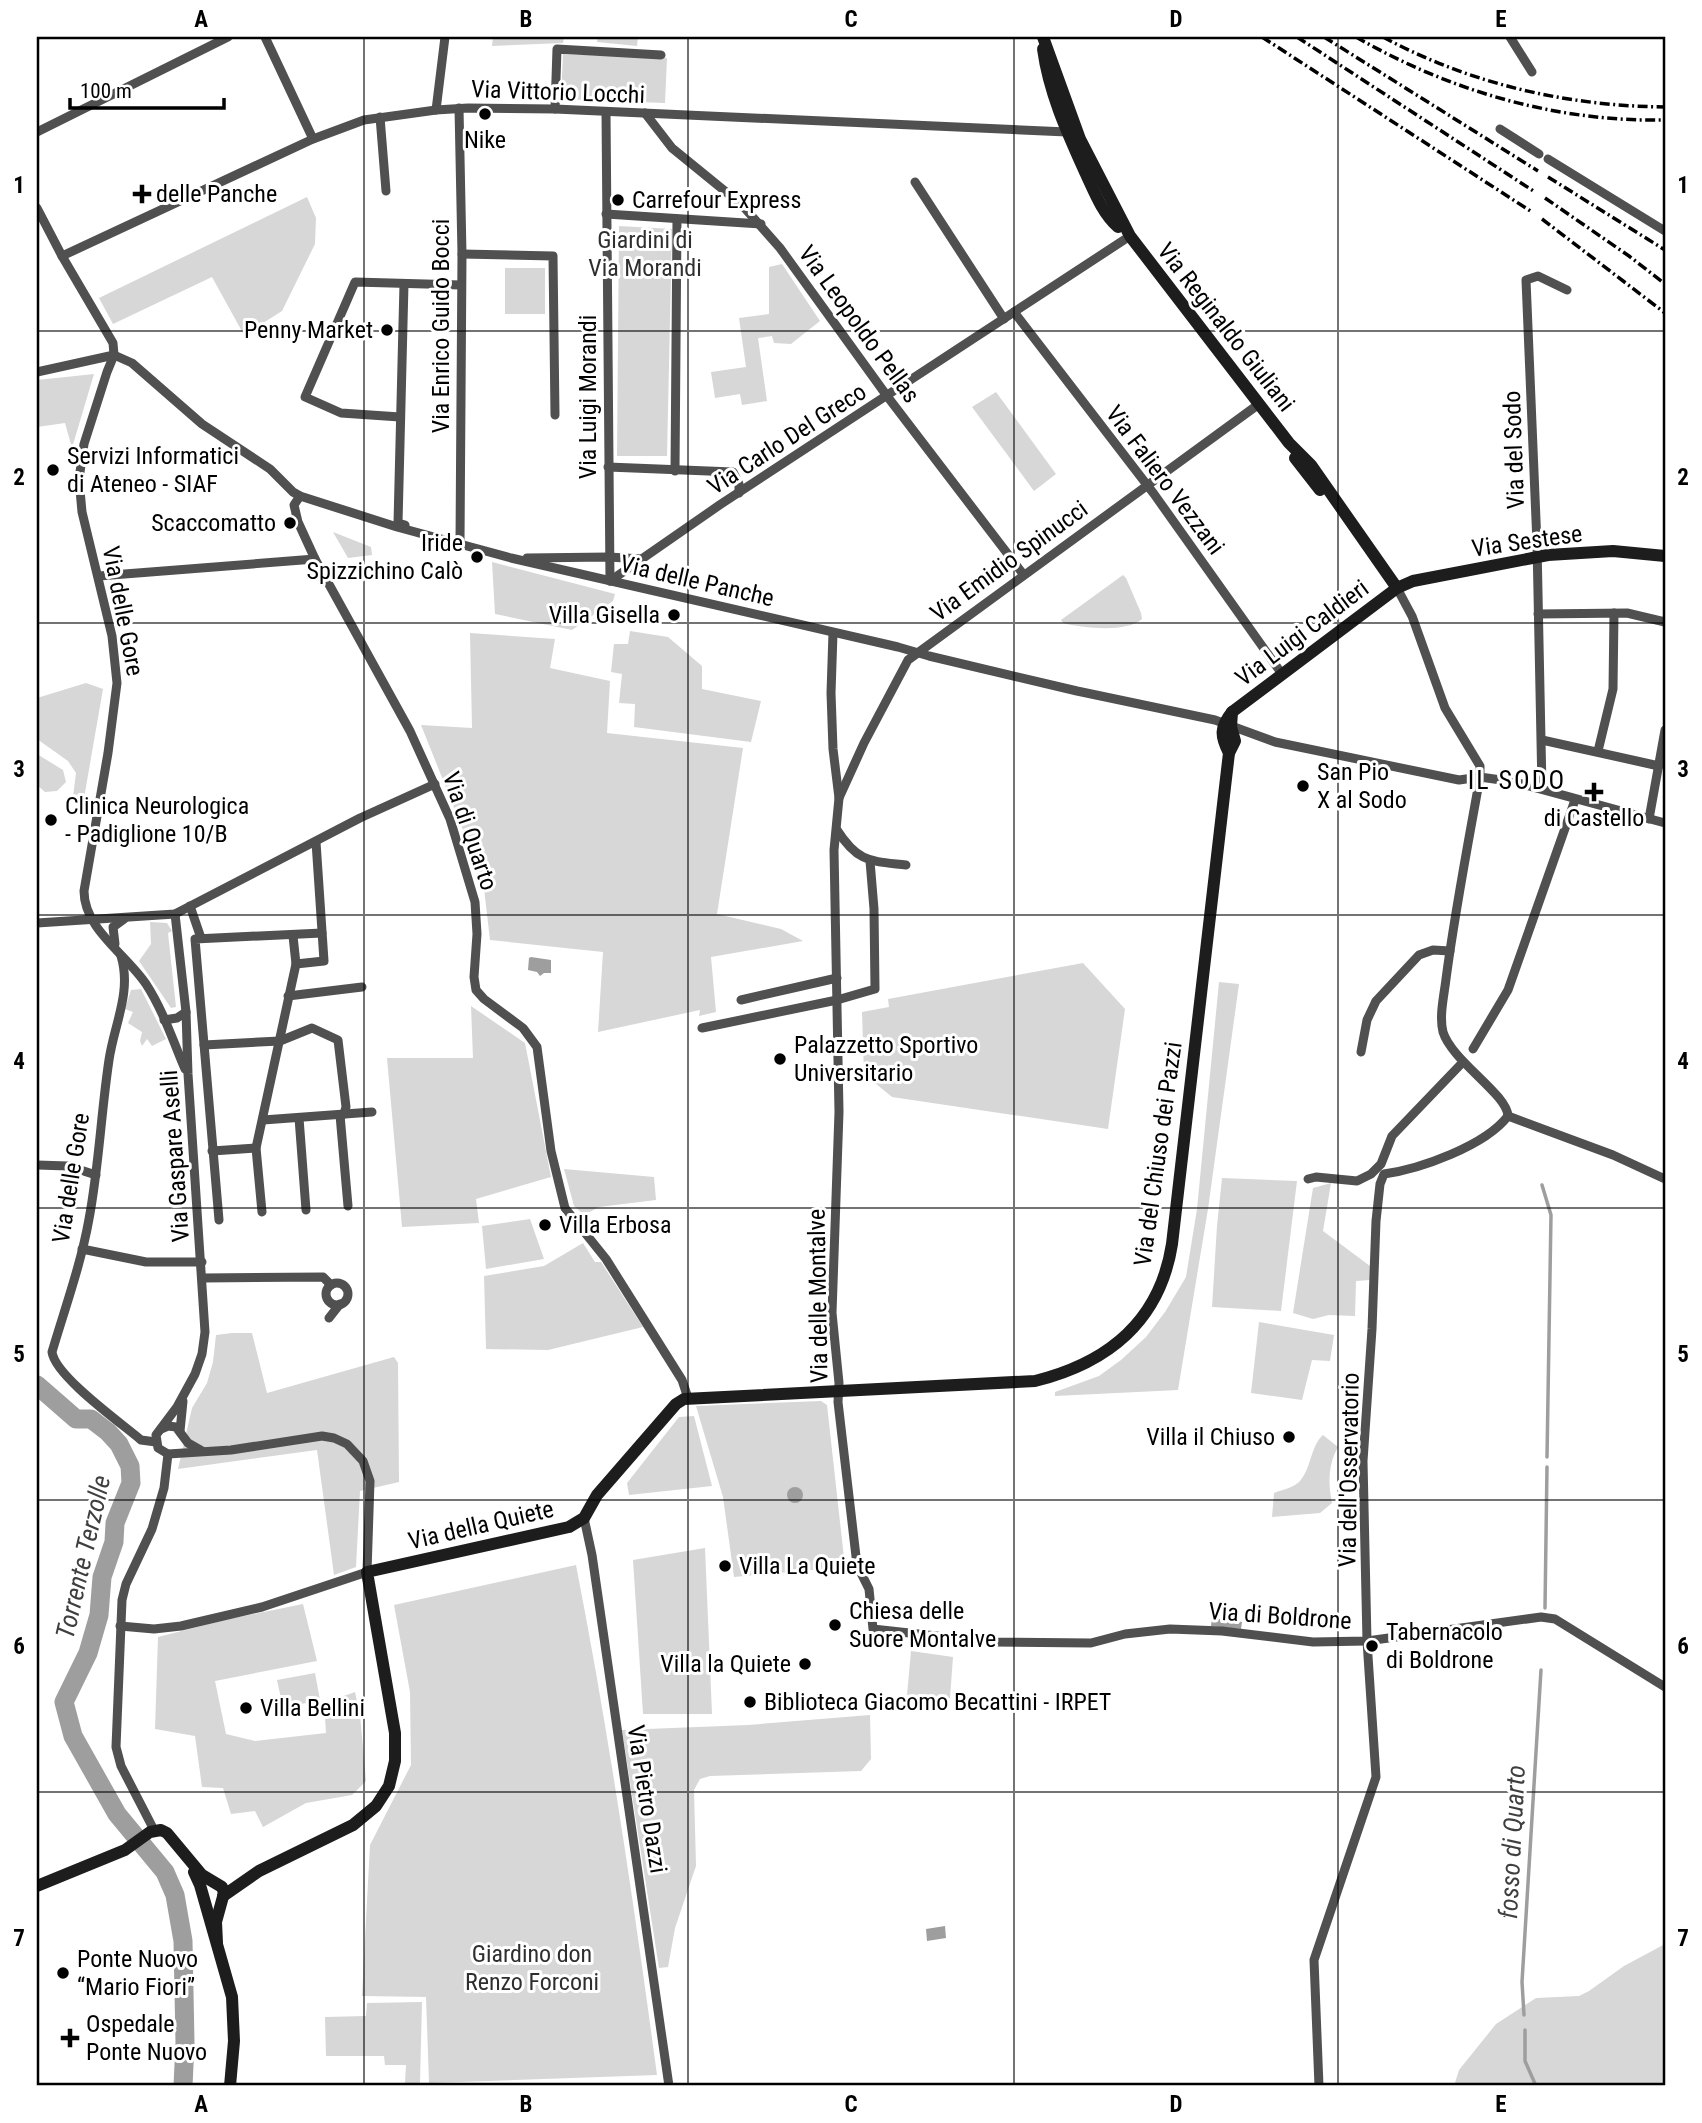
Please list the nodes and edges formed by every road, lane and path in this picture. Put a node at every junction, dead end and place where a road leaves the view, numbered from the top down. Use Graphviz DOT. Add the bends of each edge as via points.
graph roads {
  1 [pos="228,37"];
  2 [pos="265,37"];
  3 [pos="445,37"];
  4 [pos="1042,37"];
  5 [pos="1510,37"];
  6 [pos="660,55"];
  7 [pos="1532,72"];
  8 [pos="458,108"];
  9 [pos="555,109"];
  10 [pos="436,110"];
  11 [pos="606,112"];
  12 [pos="645,113"];
  13 [pos="380,117"];
  14 [pos="1500,129"];
  15 [pos="37,132"];
  16 [pos="1067,132"];
  17 [pos="313,139"];
  18 [pos="1080,139"];
  19 [pos="915,181"];
  20 [pos="386,191"];
  21 [pos="37,208"];
  22 [pos="606,214"];
  23 [pos="677,219"];
  24 [pos="761,224"];
  25 [pos="1665,231"];
  26 [pos="1129,236"];
  27 [pos="462,254"];
  28 [pos="62,256"];
  29 [pos="404,284"];
  30 [pos="461,285"];
  31 [pos="1567,290"];
  32 [pos="1014,312"];
  33 [pos="1004,319"];
  34 [pos="114,355"];
  35 [pos="37,372"];
  36 [pos="887,396"];
  37 [pos="1259,404"];
  38 [pos="555,415"];
  39 [pos="400,417"];
  40 [pos="608,467"];
  41 [pos="676,471"];
  42 [pos="1147,485"];
  43 [pos="738,493"];
  44 [pos="300,496"];
  45 [pos="416,532"];
  46 [pos="460,543"];
  47 [pos="1665,556"];
  48 [pos="610,557"];
  49 [pos="1537,557"];
  50 [pos="511,558"];
  51 [pos="315,559"];
  52 [pos="641,559"];
  53 [pos="1023,574"];
  54 [pos="99,576"];
  55 [pos="610,581"];
  56 [pos="1397,588"];
  57 [pos="1614,613"];
  58 [pos="1538,614"];
  59 [pos="1665,622"];
  60 [pos="833,633"];
  61 [pos="915,653"];
  62 [pos="1282,674"];
  63 [pos="1229,721"];
  64 [pos="1665,730"];
  65 [pos="1542,740"];
  66 [pos="1598,751"];
  67 [pos="1659,766"];
  68 [pos="1480,777"];
  69 [pos="435,784"];
  70 [pos="1542,789"];
  71 [pos="839,799"];
  72 [pos="1575,800"];
  73 [pos="1649,819"];
  74 [pos="1665,823"];
  75 [pos="837,831"];
  76 [pos="316,842"];
  77 [pos="870,861"];
  78 [pos="906,864"];
  79 [pos="190,906"];
  80 [pos="175,914"];
  81 [pos="123,918"];
  82 [pos="90,919"];
  83 [pos="37,923"];
  84 [pos="322,933"];
  85 [pos="293,936"];
  86 [pos="201,938"];
  87 [pos="119,951"];
  88 [pos="1450,951"];
  89 [pos="296,964"];
  90 [pos="836,978"];
  91 [pos="362,987"];
  92 [pos="288,996"];
  93 [pos="741,1000"];
  94 [pos="837,1000"];
  95 [pos="186,1012"];
  96 [pos="164,1020"];
  97 [pos="702,1028"];
  98 [pos="280,1041"];
  99 [pos="204,1045"];
  100 [pos="1473,1049"];
  101 [pos="1361,1052"];
  102 [pos="1463,1062"];
  103 [pos="188,1074"];
  104 [pos="372,1112"];
  105 [pos="342,1114"];
  106 [pos="1508,1116"];
  107 [pos="299,1118"];
  108 [pos="263,1120"];
  109 [pos="256,1148"];
  110 [pos="212,1151"];
  111 [pos="37,1165"];
  112 [pos="96,1175"];
  113 [pos="1308,1179"];
  114 [pos="1665,1179"];
  115 [pos="348,1206"];
  116 [pos="306,1210"];
  117 [pos="262,1212"];
  118 [pos="219,1220"];
  119 [pos="82,1249"];
  120 [pos="202,1262"];
  121 [pos="203,1278"];
  122 [pos="331,1285"];
  123 [pos="340,1304"];
  124 [pos="329,1318"];
  125 [pos="839,1391"];
  126 [pos="186,1392"];
  127 [pos="688,1398"];
  128 [pos="161,1429"];
  129 [pos="181,1433"];
  130 [pos="156,1442"];
  131 [pos="203,1451"];
  132 [pos="171,1454"];
  133 [pos="584,1518"];
  134 [pos="368,1572"];
  135 [pos="120,1626"];
  136 [pos="873,1629"];
  137 [pos="1367,1642"];
  138 [pos="1665,1687"];
  139 [pos="152,1831"];
  140 [pos="189,1862"];
  141 [pos="259,1871"];
  142 [pos="214,1883"];
  143 [pos="37,1886"];
  144 [pos="203,1895"];
  145 [pos="222,1897"];
  146 [pos="217,1943"];
  147 [pos="230,2086"];
  148 [pos="669,2086"];
  149 [pos="1319,2086"];
  1 -- 15 [label="street"];
  2 -- 17 [label="street"];
  3 -- 10 [label="street"];
  4 -- 16 [label="main road, Via Reginaldo Giuliani" via="1045,63"];
  4 -- 18 [label="main road, Via Reginaldo Giuliani"];
  5 -- 7 [label="street"];
  6 -- 9 [label="street" via="557,49"];
  8 -- 9 [label="street, Via Vittorio Locchi"];
  8 -- 10 [label="street, Via Vittorio Locchi"];
  8 -- 27 [label="street, Via Enrico Guido Bocci"];
  9 -- 11 [label="street, Via Vittorio Locchi"];
  10 -- 13 [label="street, Via Vittorio Locchi"];
  11 -- 12 [label="street, Via Vittorio Locchi"];
  11 -- 22 [label="street, Via Luigi Morandi"];
  12 -- 16 [label="street, Via Vittorio Locchi"];
  12 -- 24 [label="street, Via Leopoldo Pellas" via="672,148"];
  13 -- 17 [label="street, Via Vittorio Locchi"];
  13 -- 20 [label="street"];
  14 -- 25 [label="street"];
  16 -- 18 [label="street, Via Vittorio Locchi"];
  16 -- 26 [label="main road, Via Reginaldo Giuliani" via="1099,202"];
  17 -- 28 [label="street, Via Vittorio Locchi"];
  18 -- 26 [label="main road, Via Reginaldo Giuliani"];
  19 -- 33 [label="street"];
  21 -- 28 [label="street"];
  22 -- 23 [label="street"];
  22 -- 40 [label="street, Via Luigi Morandi"];
  23 -- 24 [label="street"];
  23 -- 41 [label="street"];
  24 -- 36 [label="street, Via Leopoldo Pellas"];
  26 -- 32 [label="street, Via Carlo Del Greco"];
  26 -- 37 [label="main road, Via Reginaldo Giuliani"];
  27 -- 30 [label="street, Via Enrico Guido Bocci"];
  27 -- 38 [label="street" via="554,256"];
  28 -- 34 [label="street" via="114,343"];
  29 -- 30 [label="street"];
  29 -- 39 [label="street"];
  29 -- 39 [label="street" via="355,282 305,397 341,414"];
  30 -- 46 [label="street, Via Enrico Guido Bocci"];
  31 -- 49 [label="street, Via del Sodo" via="1538,276 1526,280"];
  32 -- 33 [label="street, Via Carlo Del Greco"];
  32 -- 42 [label="street, Via Faliero Vezzani"];
  33 -- 36 [label="street, Via Carlo Del Greco"];
  34 -- 35 [label="street"];
  34 -- 44 [label="street, Via delle Panche" via="132,363 202,424 270,469"];
  34 -- 54 [label="street, Via delle Gore" via="87,432 80,471 82,512"];
  36 -- 43 [label="street, Via Carlo Del Greco"];
  36 -- 53 [label="street, Via Leopoldo Pellas"];
  37 -- 42 [label="street, Via Emidio Spinucci"];
  37 -- 56 [label="main road, Via Reginaldo Giuliani" via="1311,465"];
  39 -- 45 [label="street" via="398,523 414,527"];
  40 -- 41 [label="street"];
  40 -- 48 [label="street, Via Luigi Morandi"];
  41 -- 43 [label="street" via="733,472 740,484"];
  42 -- 53 [label="street, Via Emidio Spinucci"];
  42 -- 62 [label="street, Via Faliero Vezzani"];
  43 -- 52 [label="street, Via Carlo Del Greco"];
  44 -- 45 [label="street, Via delle Panche"];
  44 -- 51 [label="street, Via di Quarto" via="294,512"];
  45 -- 46 [label="street, Via delle Panche"];
  46 -- 50 [label="street, Via delle Panche"];
  47 -- 49 [label="main road, Via Sestese" via="1613,551"];
  48 -- 50 [label="street"];
  48 -- 52 [label="street"];
  48 -- 55 [label="street, Via Luigi Morandi"];
  49 -- 56 [label="main road, Via Sestese"];
  49 -- 58 [label="street, Via del Sodo"];
  50 -- 55 [label="street, Via delle Panche"];
  51 -- 54 [label="street"];
  51 -- 69 [label="street, Via di Quarto"];
  52 -- 55 [label="street, Via Carlo Del Greco"];
  53 -- 61 [label="street, Via Emidio Spinucci"];
  54 -- 82 [label="street, Via delle Gore" via="117,683 83,891"];
  55 -- 60 [label="street, Via delle Panche"];
  56 -- 62 [label="main road, Via Luigi Caldieri"];
  56 -- 68 [label="street, Via Reginaldo Giuliani" via="1415,623 1446,709 1479,766"];
  57 -- 58 [label="street"];
  57 -- 59 [label="street"];
  57 -- 66 [label="street" via="1613,689"];
  58 -- 65 [label="street, Via del Sodo"];
  60 -- 61 [label="street, Via delle Panche"];
  60 -- 71 [label="street, Via delle Montalve" via="832,738"];
  61 -- 63 [label="street, Via delle Panche"];
  61 -- 71 [label="street, Via Emidio Spinucci" via="904,666"];
  62 -- 63 [label="main road, Via Luigi Caldieri"];
  63 -- 68 [label="street, Via delle Panche" via="1275,742 1459,780"];
  63 -- 125 [label="main road, Via del Chiuso dei Pazzi" via="1222,738 1229,753 1172,1244 1167,1269 1147,1310 1107,1351 1054,1376 1023,1382"];
  64 -- 67 [label="street"];
  65 -- 66 [label="street"];
  65 -- 70 [label="street, Via del Sodo"];
  66 -- 67 [label="street"];
  67 -- 73 [label="street"];
  68 -- 70 [label="street"];
  68 -- 88 [label="street"];
  69 -- 76 [label="street"];
  69 -- 127 [label="street, Via di Quarto" via="475,902 476,990 523,1028 537,1047 551,1151 565,1208 606,1259 682,1380"];
  70 -- 72 [label="street"];
  71 -- 75 [label="street, Via delle Montalve"];
  72 -- 73 [label="street"];
  72 -- 100 [label="street" via="1507,990"];
  73 -- 74 [label="street"];
  75 -- 77 [label="street" via="849,849"];
  75 -- 90 [label="street, Via delle Montalve"];
  76 -- 79 [label="street"];
  76 -- 84 [label="street"];
  77 -- 78 [label="street"];
  77 -- 94 [label="street" via="876,989"];
  79 -- 80 [label="street"];
  79 -- 86 [label="street"];
  80 -- 81 [label="street"];
  80 -- 95 [label="street, Via Gaspare Aselli"];
  81 -- 82 [label="street"];
  81 -- 87 [label="street, Via delle Gore" via="113,927"];
  82 -- 83 [label="street"];
  82 -- 87 [label="street"];
  84 -- 85 [label="street"];
  84 -- 89 [label="street" via="324,961"];
  85 -- 86 [label="street"];
  85 -- 89 [label="street"];
  86 -- 99 [label="street" via="195,939"];
  87 -- 96 [label="street" via="147,985"];
  87 -- 112 [label="street, Via delle Gore" via="125,992 108,1062"];
  88 -- 101 [label="street" via="1419,955 1376,1001"];
  88 -- 102 [label="street" via="1442,1025 1447,1042"];
  89 -- 92 [label="street"];
  90 -- 93 [label="street"];
  90 -- 94 [label="street, Via delle Montalve"];
  91 -- 92 [label="street"];
  92 -- 98 [label="street"];
  94 -- 97 [label="street"];
  94 -- 125 [label="street, Via delle Montalve" via="839,1112 832,1313"];
  95 -- 96 [label="street"];
  95 -- 103 [label="street, Via Gaspare Aselli"];
  96 -- 103 [label="street"];
  98 -- 99 [label="street"];
  98 -- 105 [label="street" via="312,1028 338,1040 346,1107"];
  98 -- 108 [label="street"];
  99 -- 110 [label="street"];
  102 -- 106 [label="street" via="1501,1101"];
  102 -- 113 [label="street" via="1392,1136 1381,1164 1371,1174 1356,1181"];
  103 -- 120 [label="street, Via Gaspare Aselli"];
  104 -- 105 [label="street"];
  105 -- 107 [label="street"];
  105 -- 115 [label="street"];
  106 -- 114 [label="street"];
  106 -- 137 [label="street, Via dell'Osservatorio" via="1477,1140 1432,1163 1381,1178 1363,1461"];
  107 -- 108 [label="street"];
  107 -- 116 [label="street"];
  108 -- 109 [label="street"];
  109 -- 110 [label="street"];
  109 -- 117 [label="street"];
  110 -- 118 [label="street"];
  111 -- 112 [label="street" via="68,1166"];
  112 -- 119 [label="street, Via delle Gore"];
  119 -- 120 [label="street" via="146,1262"];
  119 -- 130 [label="street, Via delle Gore" via="53,1359 72,1382 141,1440"];
  120 -- 121 [label="street, Via Gaspare Aselli"];
  121 -- 122 [label="street" via="323,1277"];
  121 -- 126 [label="street, Via Gaspare Aselli" via="204,1344"];
  122 -- 123 [label="street" via="327,1298"];
  122 -- 123 [label="street" via="340,1283 347,1290 347,1299"];
  123 -- 124 [label="street"];
  125 -- 127 [label="main road"];
  125 -- 136 [label="street, Via delle Montalve" via="858,1565 869,1589"];
  126 -- 128 [label="street, Via Gaspare Aselli"];
  126 -- 129 [label="street, Via Gaspare Aselli"];
  127 -- 133 [label="main road, Via della Quiete" via="676,1405 629,1458"];
  128 -- 129 [label="street" via="171,1426"];
  128 -- 130 [label="street"];
  129 -- 131 [label="street" via="192,1447"];
  129 -- 132 [label="street" via="182,1446"];
  130 -- 132 [label="street, Via delle Gore" via="161,1451"];
  131 -- 132 [label="street"];
  131 -- 134 [label="street" via="322,1436 353,1448 370,1481"];
  132 -- 135 [label="street" via="152,1529 126,1584"];
  133 -- 134 [label="main road, Via della Quiete" via="569,1527"];
  133 -- 148 [label="street, Via Pietro Dazzi"];
  134 -- 135 [label="street" via="262,1607 181,1626"];
  134 -- 141 [label="main road" via="395,1733 391,1779 380,1801 364,1817"];
  135 -- 139 [label="street" via="116,1747"];
  136 -- 137 [label="street, Via di Boldrone" via="991,1642 1091,1643 1170,1629 1313,1642"];
  137 -- 138 [label="street, Via di Boldrone" via="1541,1617 1555,1619"];
  137 -- 149 [label="street, Via dell'Osservatorio" via="1376,1777 1314,1959"];
  139 -- 140 [label="main road" via="167,1833"];
  139 -- 143 [label="main road" via="125,1850"];
  140 -- 142 [label="main road"];
  140 -- 144 [label="main road"];
  141 -- 142 [label="main road"];
  141 -- 145 [label="main road"];
  142 -- 144 [label="main road" via="204,1888"];
  142 -- 145 [label="main road" via="222,1887"];
  144 -- 145 [label="main road" via="211,1903"];
  144 -- 146 [label="main road"];
  145 -- 146 [label="main road"];
  146 -- 147 [label="main road" via="233,2003"];
}
